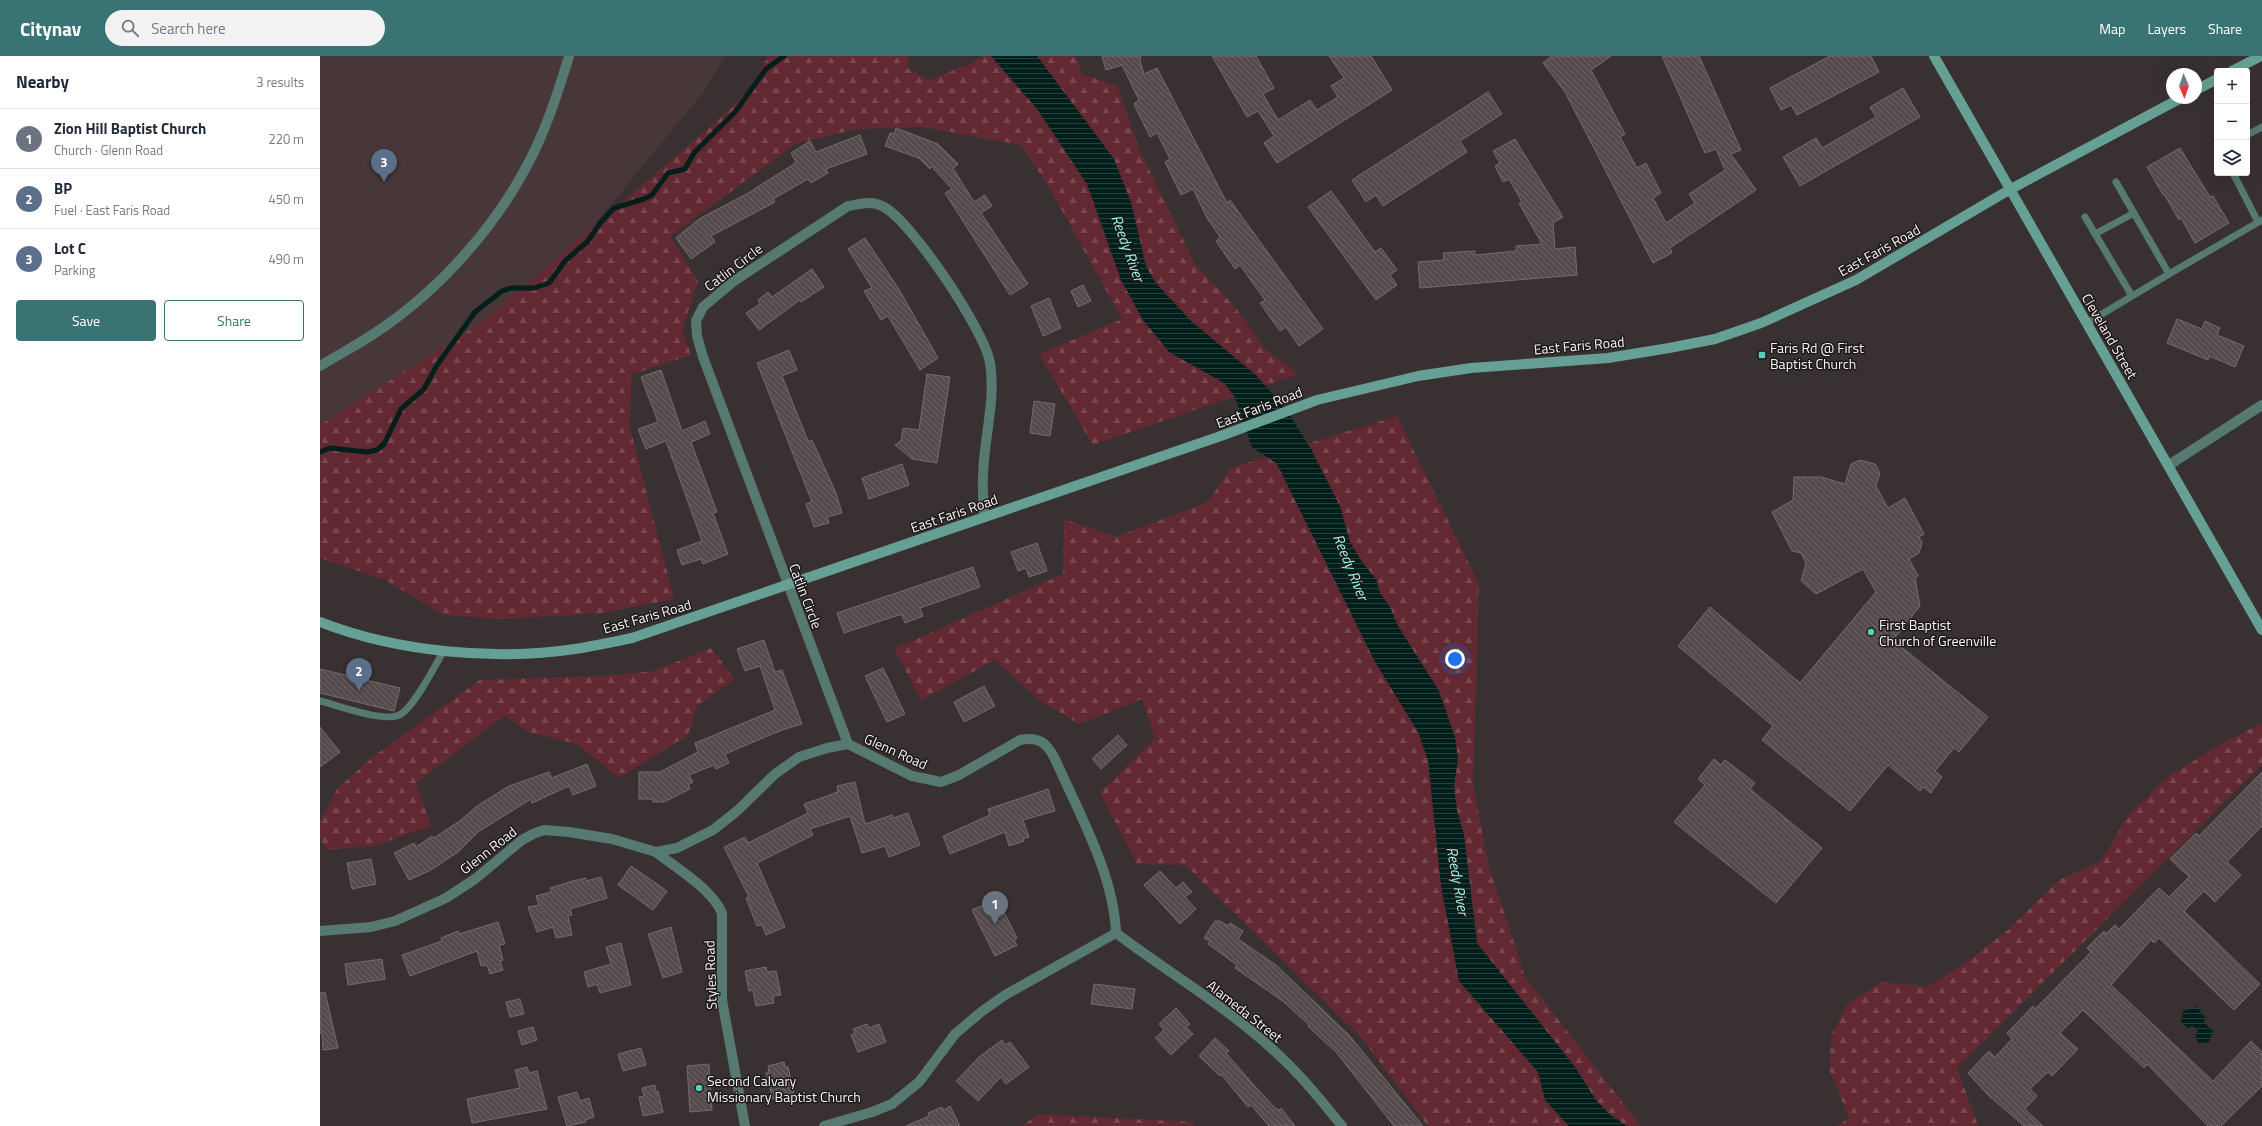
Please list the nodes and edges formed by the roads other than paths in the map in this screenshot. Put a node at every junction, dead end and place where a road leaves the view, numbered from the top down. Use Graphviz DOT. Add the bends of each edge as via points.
graph roads {
  1 [pos="569,56"];
  2 [pos="1934,56"];
  3 [pos="2261,56"];
  4 [pos="2238,68"];
  5 [pos="2214,81"];
  6 [pos="2202,87"];
  7 [pos="2170,104"];
  8 [pos="2262,127"];
  9 [pos="2250,133"];
  10 [pos="2235,176"];
  11 [pos="2116,182"];
  12 [pos="2009,190"];
  13 [pos="2134,213"];
  14 [pos="2085,217"];
  15 [pos="2260,221"];
  16 [pos="2095,234"];
  17 [pos="2169,274"];
  18 [pos="2132,296"];
  19 [pos="2087,323"];
  20 [pos="320,366"];
  21 [pos="2262,404"];
  22 [pos="2169,465"];
  23 [pos="984,518"];
  24 [pos="787,585"];
  25 [pos="320,622"];
  26 [pos="2262,630"];
  27 [pos="444,650"];
  28 [pos="320,701"];
  29 [pos="848,744"];
  30 [pos="656,852"];
  31 [pos="320,931"];
  32 [pos="1116,934"];
  33 [pos="745,1126"];
  34 [pos="824,1126"];
  35 [pos="1342,1126"];
  1 -- 20 [label="street" via="557,95 533,155 480,237 436,284 412,305 375,333"];
  2 -- 12 [label="main road, Cleveland Street"];
  3 -- 4 [label="main road"];
  5 -- 6 [label="main road"];
  7 -- 12 [label="main road, East Faris Road"];
  8 -- 9 [label="lane"];
  10 -- 15 [label="lane"];
  11 -- 13 [label="lane"];
  12 -- 19 [label="main road, Cleveland Street"];
  12 -- 23 [label="main road, East Faris Road" via="1856,280 1760,323 1715,338 1608,358 1471,368 1403,379 1317,400"];
  13 -- 16 [label="lane"];
  13 -- 17 [label="lane"];
  14 -- 16 [label="lane"];
  15 -- 17 [label="lane"];
  16 -- 18 [label="lane"];
  17 -- 18 [label="lane"];
  18 -- 19 [label="lane"];
  19 -- 22 [label="main road, Cleveland Street"];
  21 -- 22 [label="street"];
  22 -- 26 [label="main road, Cleveland Street" via="2192,511"];
  23 -- 24 [label="main road, East Faris Road"];
  23 -- 24 [label="street, Catlin Circle" via="983,475 991,383 986,346 976,325 930,257 896,214 882,206 867,202 848,206 734,282 703,308 696,321 703,357"];
  24 -- 27 [label="main road, East Faris Road" via="670,627 589,647 513,654"];
  24 -- 29 [label="street, Catlin Circle"];
  25 -- 27 [label="main road, East Faris Road" via="362,636"];
  27 -- 28 [label="lane" via="417,694 400,714 385,718"];
  29 -- 30 [label="street, Glenn Road" via="799,757 775,774 738,811 713,830 676,848"];
  29 -- 32 [label="street, Glenn Road" via="912,776 941,782 960,775 1020,740 1036,739 1046,743 1104,872 1116,913"];
  30 -- 31 [label="street, Glenn Road" via="612,839 544,830 522,840 475,879 446,898 395,921 371,927"];
  30 -- 33 [label="street, Styles Road" via="709,894 719,904 722,913 722,1000"];
  32 -- 34 [label="street" via="1005,995 981,1012 955,1034 919,1082 892,1104"];
  32 -- 35 [label="street, Alameda Street" via="1232,1015 1286,1061"];
}
